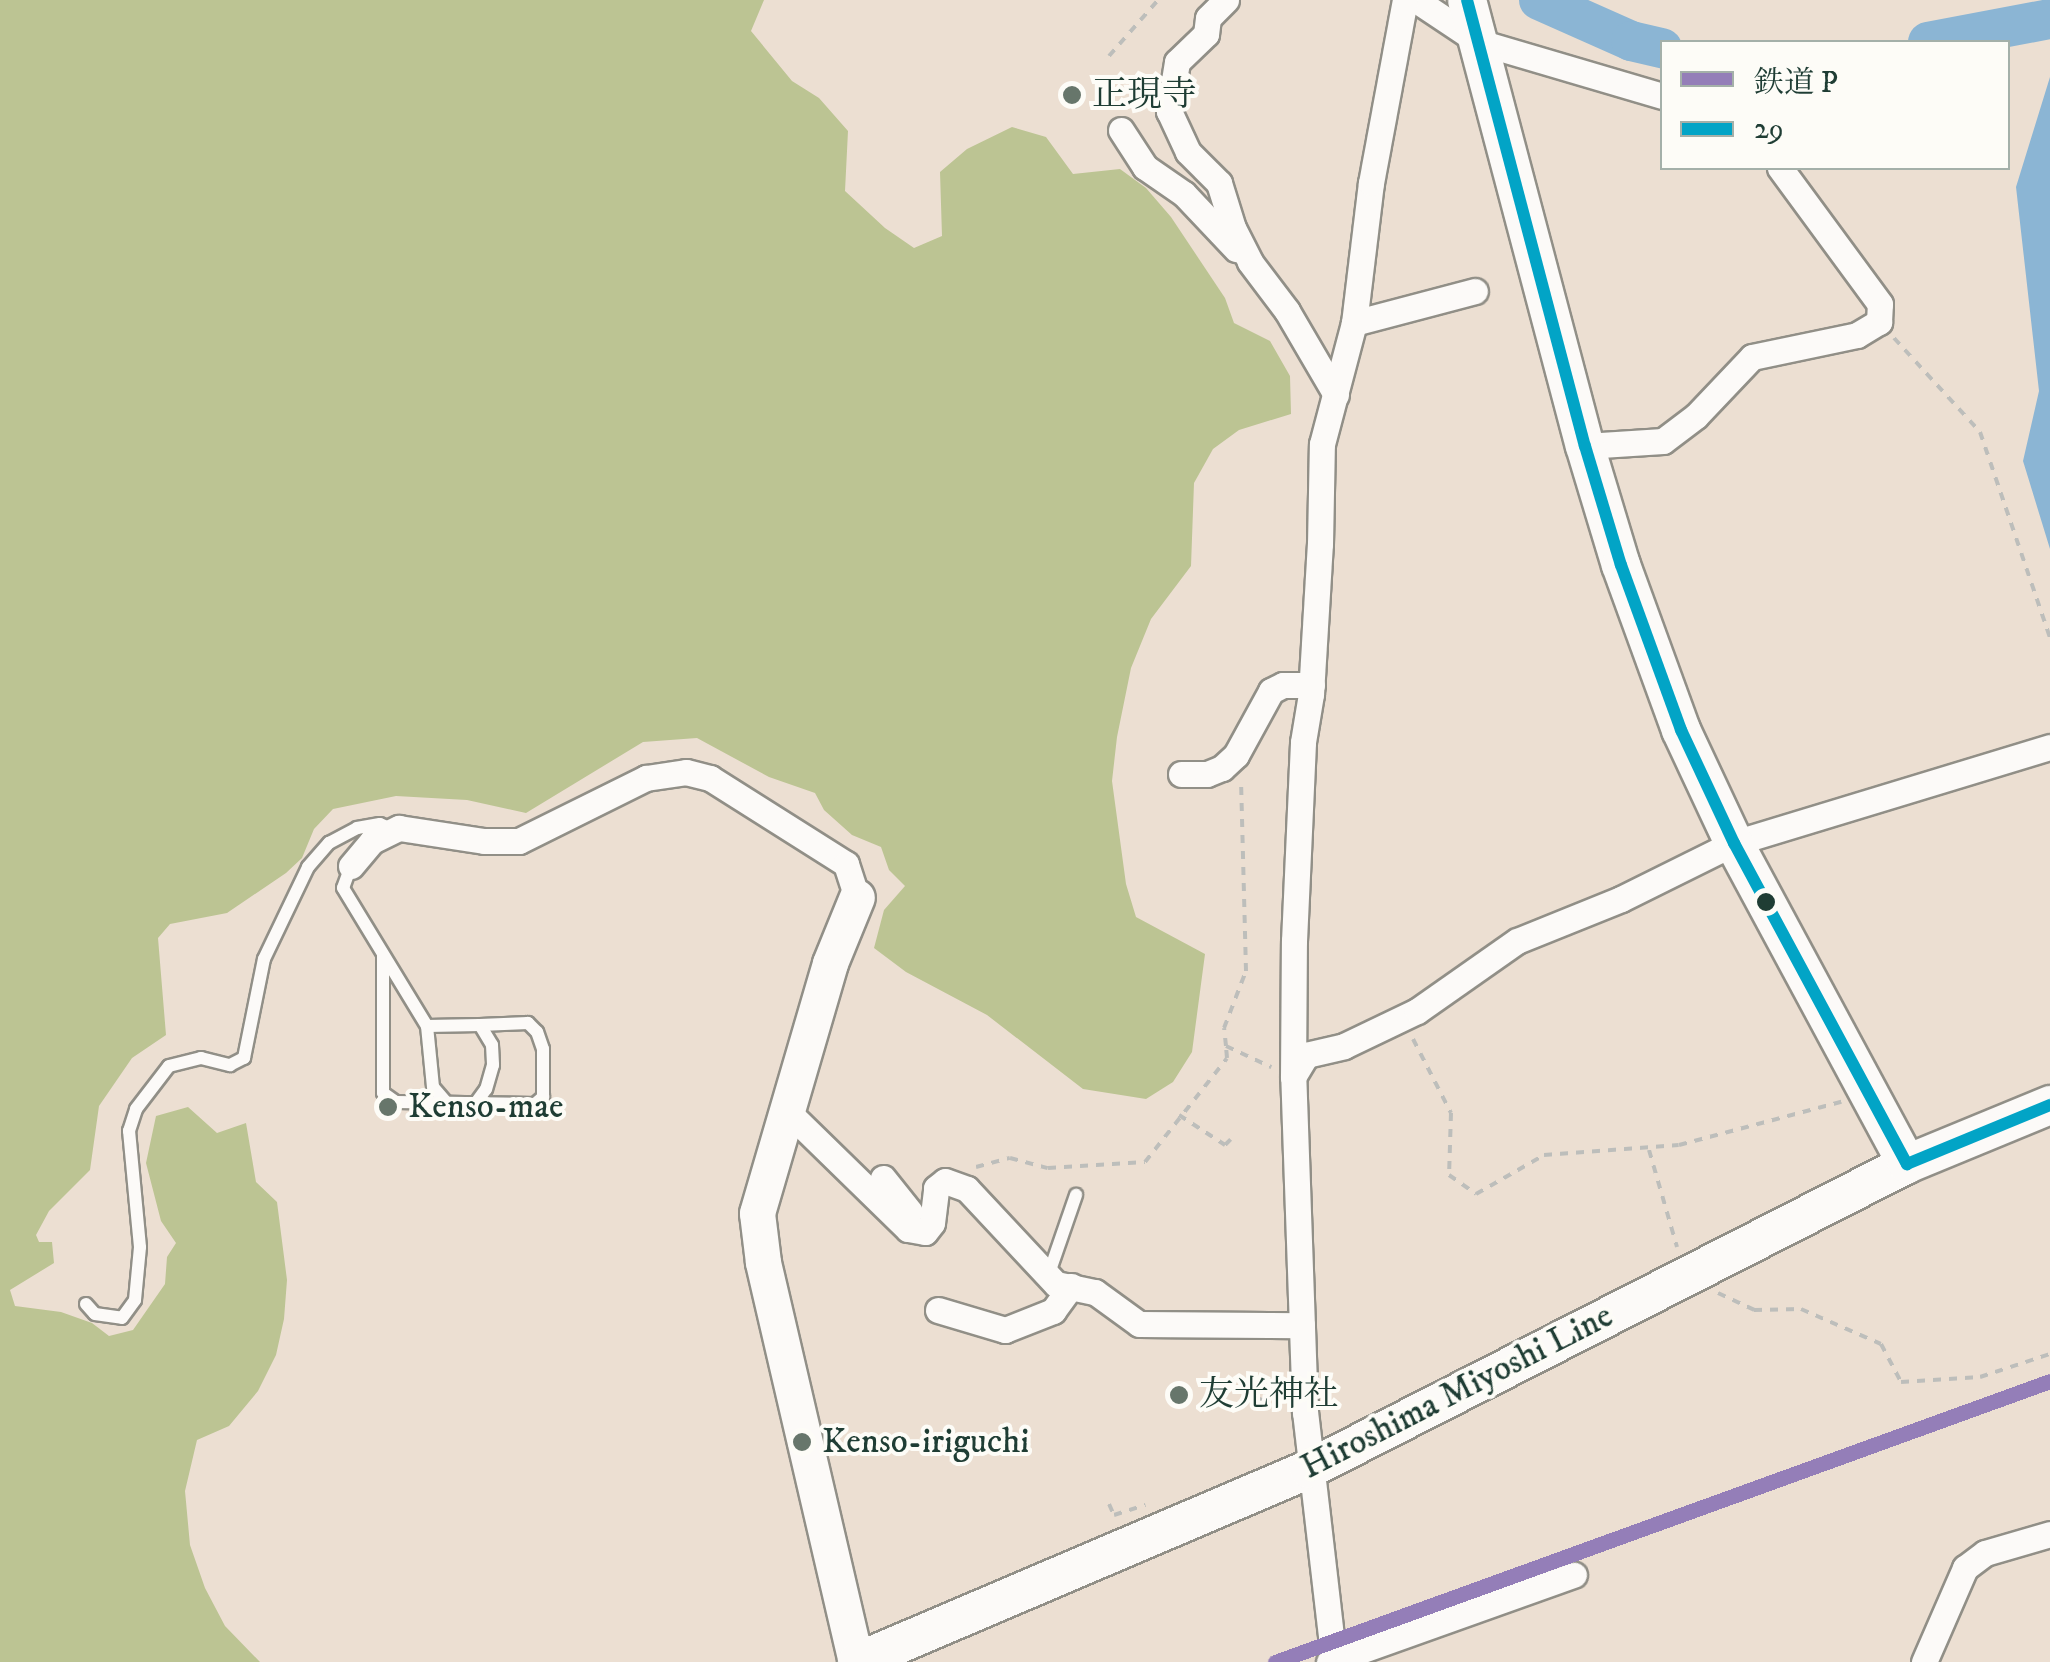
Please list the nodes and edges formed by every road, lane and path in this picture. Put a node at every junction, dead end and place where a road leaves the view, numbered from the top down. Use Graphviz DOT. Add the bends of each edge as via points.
graph roads {
  1 [pos="1158,0"];
  2 [pos="1226,0"];
  3 [pos="1406,0"];
  4 [pos="1416,0"];
  5 [pos="1473,22"];
  6 [pos="1109,56"];
  7 [pos="1660,95"];
  8 [pos="1122,130"];
  9 [pos="1781,170"];
  10 [pos="1263,278"];
  11 [pos="1475,291"];
  12 [pos="1354,322"];
  13 [pos="1879,322"];
  14 [pos="1336,395"];
  15 [pos="1585,446"];
  16 [pos="2050,638"];
  17 [pos="1312,685"];
  18 [pos="2050,746"];
  19 [pos="1236,755"];
  20 [pos="1182,774"];
  21 [pos="393,830"];
  22 [pos="1734,842"];
  23 [pos="351,866"];
  24 [pos="857,897"];
  25 [pos="383,955"];
  26 [pos="1402,1018"];
  27 [pos="480,1025"];
  28 [pos="427,1026"];
  29 [pos="1226,1046"];
  30 [pos="1293,1077"];
  31 [pos="1855,1097"];
  32 [pos="476,1103"];
  33 [pos="447,1104"];
  34 [pos="2050,1106"];
  35 [pos="787,1110"];
  36 [pos="1179,1115"];
  37 [pos="1231,1139"];
  38 [pos="1648,1149"];
  39 [pos="1907,1164"];
  40 [pos="882,1178"];
  41 [pos="954,1184"];
  42 [pos="1076,1195"];
  43 [pos="925,1232"];
  44 [pos="1681,1261"];
  45 [pos="1060,1281"];
  46 [pos="1705,1286"];
  47 [pos="86,1304"];
  48 [pos="938,1310"];
  49 [pos="1302,1325"];
  50 [pos="2050,1354"];
  51 [pos="1259,1399"];
  52 [pos="1295,1410"];
  53 [pos="1309,1469"];
  54 [pos="2050,1534"];
  55 [pos="1574,1576"];
  56 [pos="1332,1661"];
  57 [pos="856,1662"];
  58 [pos="1924,1662"];
  1 -- 6 [label="path"];
  2 -- 10 [label="street" via="1208,18 1206,34 1176,62 1169,111 1188,152 1219,183 1233,228"];
  3 -- 12 [label="street" via="1371,183"];
  4 -- 5 [label="street"];
  5 -- 7 [label="street"];
  5 -- 15 [label="main road"];
  8 -- 10 [label="street" via="1145,167 1184,194"];
  9 -- 13 [label="street" via="1880,304"];
  10 -- 14 [label="street"];
  11 -- 12 [label="street"];
  12 -- 14 [label="street"];
  13 -- 15 [label="street" via="1857,335 1752,357 1663,441"];
  13 -- 16 [label="path" via="1980,432"];
  14 -- 17 [label="street" via="1322,444"];
  15 -- 22 [label="main road" via="1681,730"];
  17 -- 19 [label="street" via="1271,691"];
  17 -- 30 [label="street" via="1303,742"];
  18 -- 22 [label="street"];
  19 -- 20 [label="street" via="1207,774"];
  19 -- 29 [label="path" via="1246,971 1224,1028"];
  21 -- 23 [label="street" via="372,841"];
  21 -- 24 [label="street" via="519,840 646,778 698,774 846,864"];
  21 -- 47 [label="lane" via="380,824 356,828 330,842 308,867 264,959 244,1058 230,1065 201,1058 169,1066 136,1110 128,1130 140,1247 135,1300 122,1318 95,1314"];
  22 -- 26 [label="street" via="1621,900 1517,940"];
  22 -- 39 [label="main road"];
  23 -- 25 [label="lane" via="343,888"];
  24 -- 35 [label="street" via="830,963"];
  25 -- 28 [label="lane"];
  25 -- 33 [label="lane" via="382,1093 396,1102"];
  26 -- 30 [label="street" via="1306,1056"];
  26 -- 38 [label="path" via="1451,1113 1448,1175 1476,1194 1544,1155"];
  27 -- 28 [label="lane"];
  27 -- 32 [label="lane" via="492,1045 493,1065"];
  27 -- 32 [label="lane" via="528,1023 537,1032 543,1097 535,1104"];
  28 -- 33 [label="lane" via="433,1088"];
  29 -- 30 [label="path"];
  29 -- 36 [label="path" via="1227,1058"];
  30 -- 49 [label="street"];
  31 -- 38 [label="path"];
  32 -- 33 [label="lane"];
  34 -- 39 [label="main road, Hiroshima Miyoshi Line"];
  35 -- 43 [label="street" via="908,1228"];
  35 -- 57 [label="street" via="756,1213 759,1242"];
  36 -- 37 [label="path" via="1226,1145"];
  36 -- 41 [label="path" via="1145,1162 1048,1168 1010,1158 982,1162"];
  38 -- 44 [label="path"];
  39 -- 53 [label="main road, Hiroshima Miyoshi Line"];
  40 -- 43 [label="street"];
  41 -- 43 [label="street" via="936,1188"];
  41 -- 45 [label="street"];
  42 -- 45 [label="lane"];
  45 -- 48 [label="street" via="1053,1312 1005,1330"];
  45 -- 49 [label="street" via="1095,1292 1139,1324"];
  46 -- 50 [label="path" via="1754,1310 1801,1309 1881,1344 1901,1382 1980,1377"];
  49 -- 53 [label="street"];
  51 -- 52 [label="path"];
  53 -- 56 [label="street"];
  53 -- 57 [label="main road, Hiroshima Miyoshi Line"];
  54 -- 58 [label="street" via="1986,1553 1965,1568"];
  55 -- 56 [label="street"];
}
